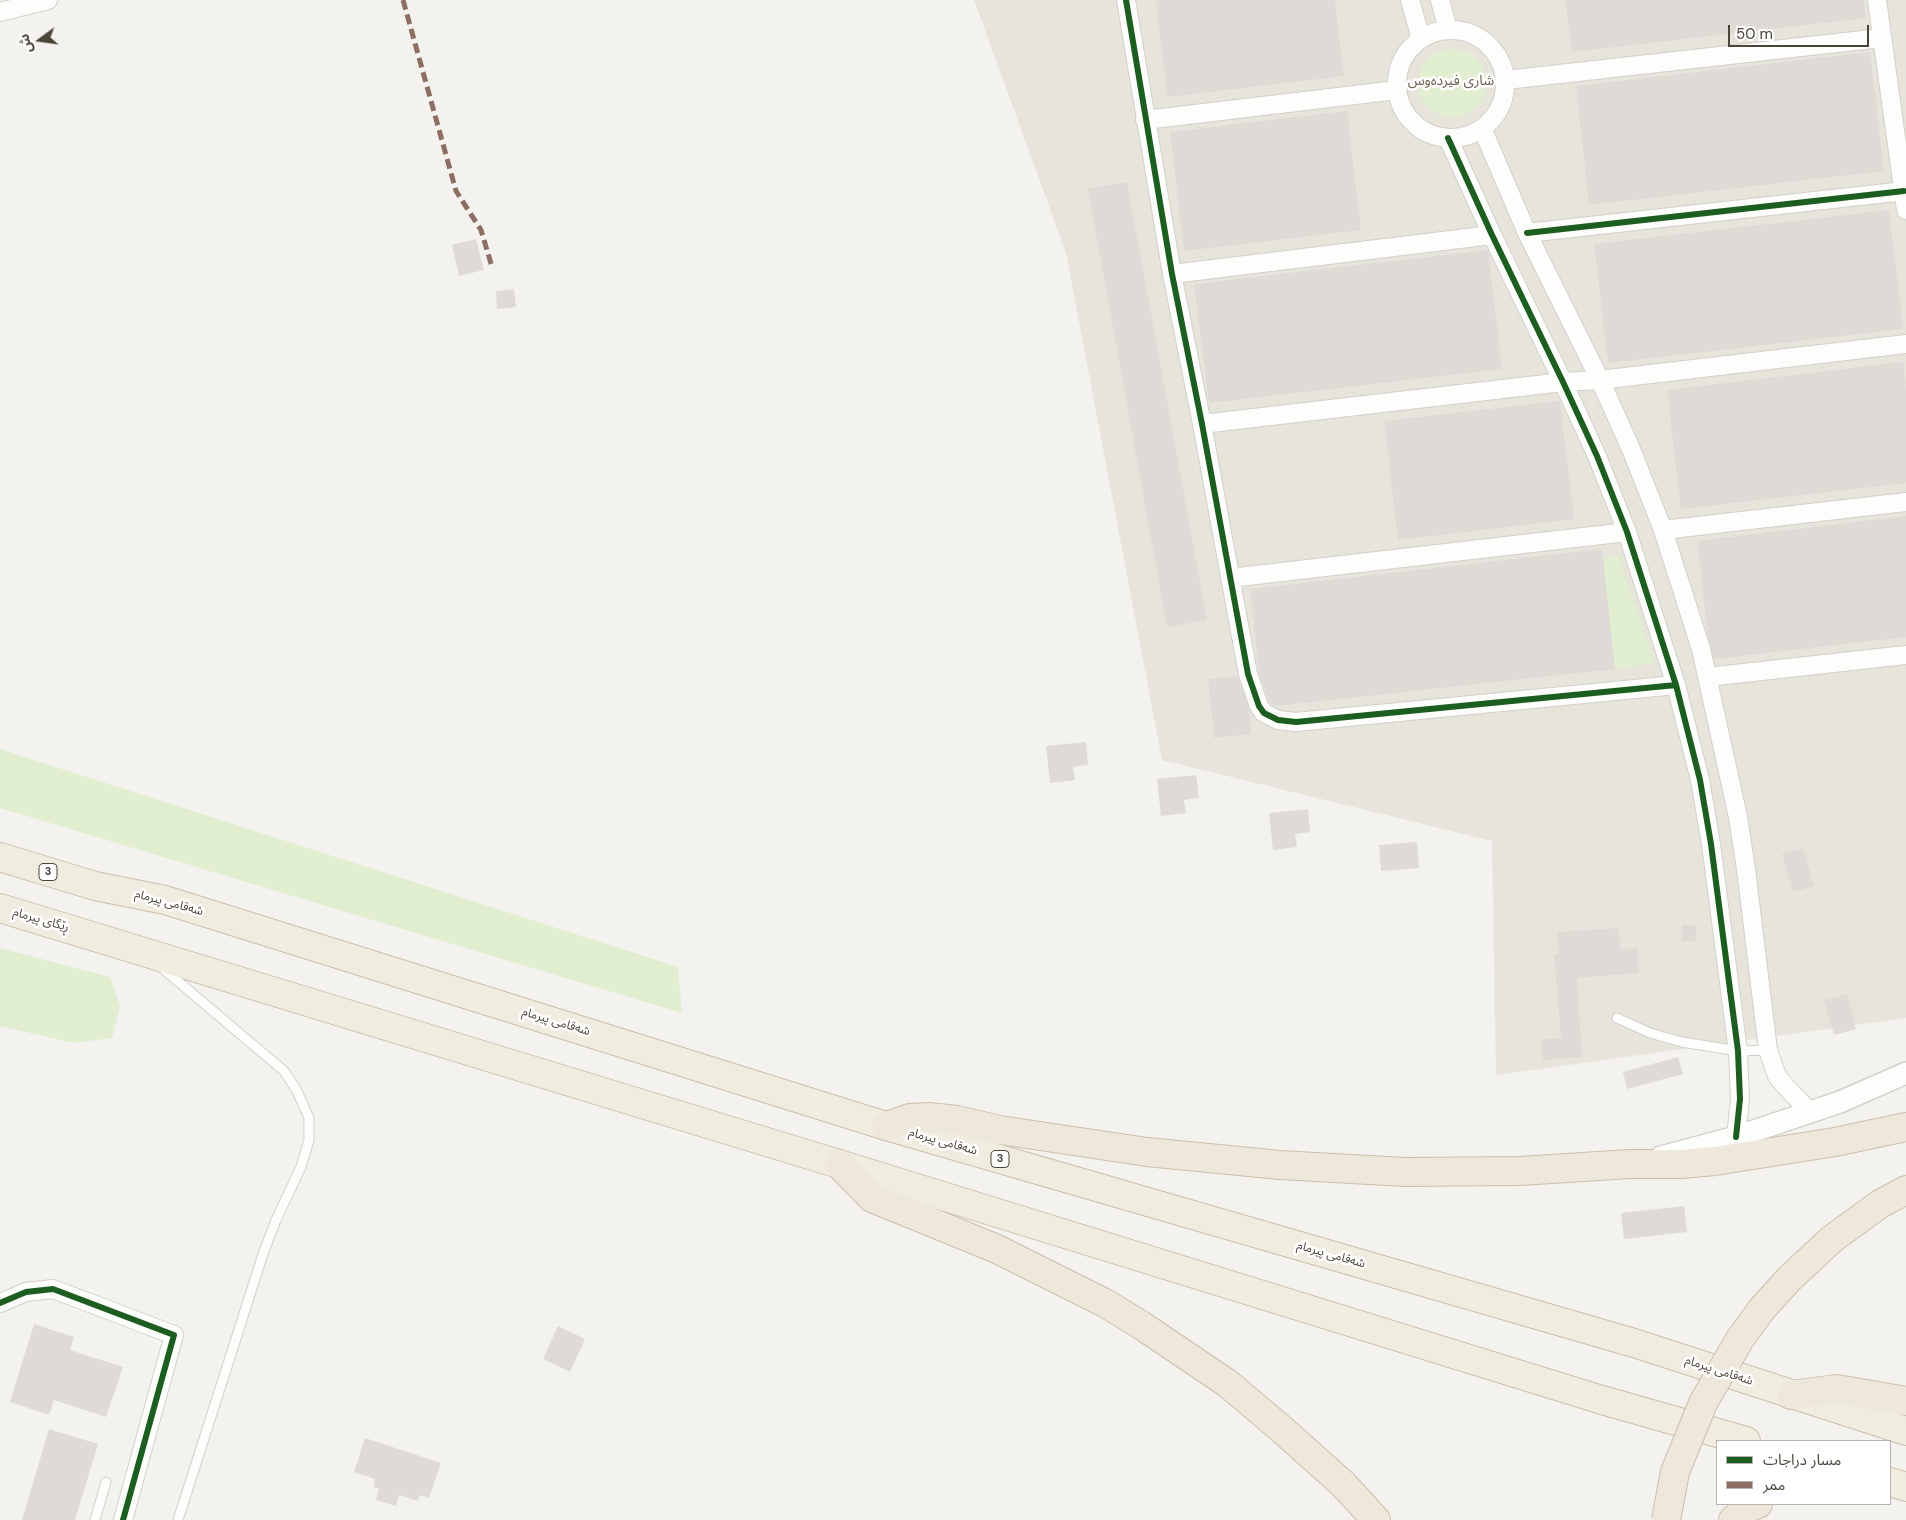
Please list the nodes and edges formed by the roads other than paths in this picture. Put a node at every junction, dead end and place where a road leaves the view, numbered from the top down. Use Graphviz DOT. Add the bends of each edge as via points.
graph roads {
  1 [pos="48,0"];
  2 [pos="1126,0"];
  3 [pos="1410,0"];
  4 [pos="1440,0"];
  5 [pos="1877,0"];
  6 [pos="0,12"];
  7 [pos="1448,29"];
  8 [pos="1881,38"];
  9 [pos="1420,39"];
  10 [pos="1506,80"];
  11 [pos="1397,90"];
  12 [pos="1145,120"];
  13 [pos="1482,128"];
  14 [pos="1448,138"];
  15 [pos="1904,191"];
  16 [pos="1906,210"];
  17 [pos="1527,233"];
  18 [pos="1492,235"];
  19 [pos="1172,274"];
  20 [pos="1906,344"];
  21 [pos="1600,380"];
  22 [pos="1563,382"];
  23 [pos="1202,424"];
  24 [pos="1906,502"];
  25 [pos="1663,530"];
  26 [pos="1627,532"];
  27 [pos="1230,578"];
  28 [pos="1906,655"];
  29 [pos="1708,677"];
  30 [pos="1676,685"];
  31 [pos="0,857"];
  32 [pos="0,908"];
  33 [pos="141,951"];
  34 [pos="1617,1018"];
  35 [pos="1768,1050"];
  36 [pos="1738,1051"];
  37 [pos="1906,1073"];
  38 [pos="1810,1112"];
  39 [pos="886,1126"];
  40 [pos="1906,1127"];
  41 [pos="1736,1137"];
  42 [pos="839,1164"];
  43 [pos="1630,1164"];
  44 [pos="1906,1190"];
  45 [pos="0,1303"];
  46 [pos="1791,1395"];
  47 [pos="1906,1401"];
  48 [pos="1906,1431"];
  49 [pos="1742,1440"];
  50 [pos="106,1482"];
  51 [pos="1891,1482"];
  52 [pos="1906,1487"];
  53 [pos="1756,1505"];
  54 [pos="96,1520"];
  55 [pos="123,1520"];
  56 [pos="178,1520"];
  57 [pos="1376,1520"];
  58 [pos="1666,1520"];
  59 [pos="1734,1520"];
  1 -- 6 [label="street"];
  2 -- 12 [label="street"];
  3 -- 9 [label="street"];
  4 -- 7 [label="street"];
  5 -- 8 [label="street"];
  7 -- 9 [label="street"];
  7 -- 10 [label="street" via="1470,33 1486,42 1498,56"];
  8 -- 10 [label="street"];
  8 -- 15 [label="street"];
  9 -- 11 [label="street" via="1406,54 1398,71"];
  10 -- 13 [label="street" via="1500,109"];
  11 -- 12 [label="street"];
  11 -- 14 [label="street" via="1411,121 1425,132"];
  12 -- 19 [label="street"];
  13 -- 14 [label="street" via="1459,138"];
  13 -- 17 [label="street"];
  14 -- 18 [label="street"];
  15 -- 16 [label="street"];
  15 -- 17 [label="street"];
  17 -- 21 [label="street"];
  18 -- 19 [label="street"];
  18 -- 22 [label="street"];
  19 -- 23 [label="street"];
  20 -- 21 [label="street"];
  21 -- 22 [label="street"];
  21 -- 25 [label="street"];
  22 -- 23 [label="street"];
  22 -- 26 [label="street"];
  23 -- 27 [label="street"];
  24 -- 25 [label="street"];
  25 -- 29 [label="street"];
  26 -- 27 [label="street"];
  26 -- 30 [label="street"];
  27 -- 30 [label="street" via="1255,696 1264,713 1278,720 1296,722"];
  28 -- 29 [label="street"];
  29 -- 35 [label="street" via="1738,817"];
  30 -- 36 [label="street" via="1700,780 1711,844"];
  31 -- 39 [label="highway, شەقامی پیرمام / 3" via="95,886 175,903"];
  32 -- 33 [label="highway, ڕێگای پیرمام"];
  33 -- 42 [label="highway"];
  33 -- 56 [label="lane" via="284,1070 309,1118 309,1140 301,1167 264,1254"];
  34 -- 36 [label="lane" via="1650,1033 1682,1042"];
  35 -- 36 [label="lane"];
  35 -- 38 [label="street" via="1778,1076"];
  36 -- 41 [label="street" via="1740,1099"];
  37 -- 38 [label="street"];
  38 -- 41 [label="street"];
  39 -- 43 [label="highway" via="910,1118 929,1117 1147,1152 1280,1165 1405,1172 1520,1171"];
  39 -- 46 [label="highway, شەقامی پیرمام / 3" via="1624,1340"];
  40 -- 43 [label="highway" via="1715,1161"];
  41 -- 43 [label="street"];
  42 -- 49 [label="highway" via="1602,1400"];
  42 -- 57 [label="highway" via="872,1198 997,1249 1105,1303 1141,1325 1227,1383 1343,1484"];
  44 -- 58 [label="highway, bridge" via="1880,1204 1832,1239 1762,1309 1703,1403 1675,1472"];
  45 -- 55 [label="street" via="26,1292 53,1289 174,1335"];
  46 -- 47 [label="highway" via="1837,1390"];
  46 -- 48 [label="highway, شەقامی پیرمام / 3"];
  50 -- 54 [label="lane"];
  51 -- 52 [label="highway"];
  53 -- 59 [label="highway"];
}
